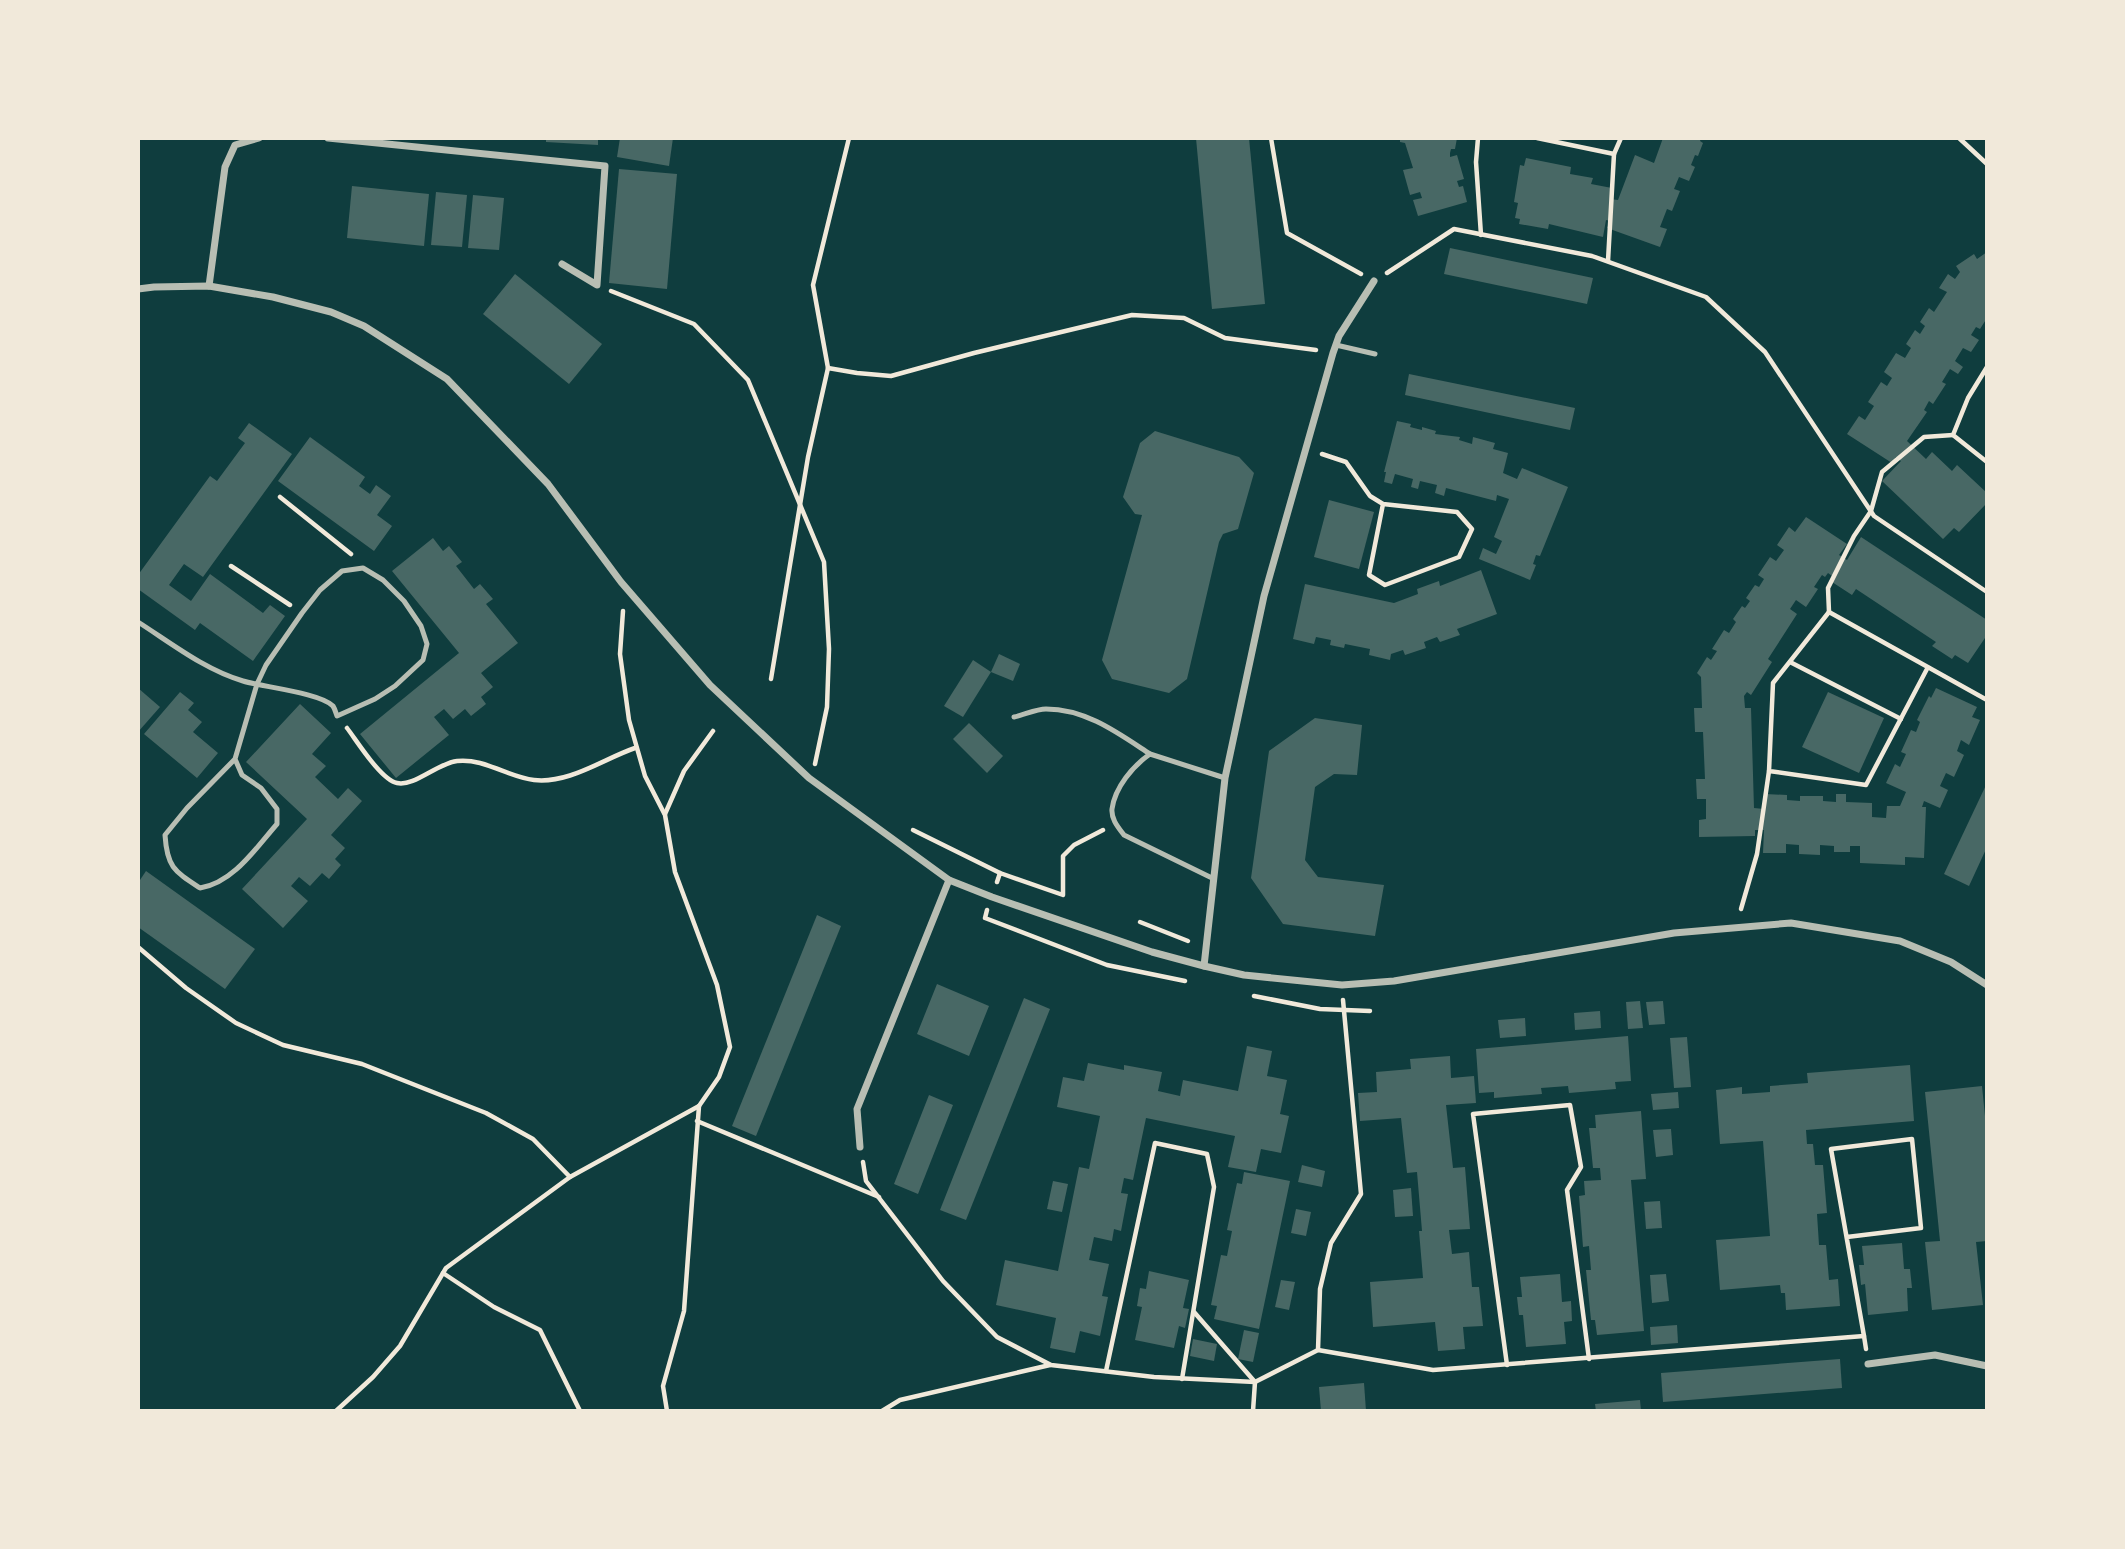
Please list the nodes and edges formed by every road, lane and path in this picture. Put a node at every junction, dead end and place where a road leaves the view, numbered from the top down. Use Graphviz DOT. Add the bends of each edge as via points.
graph roads {
  1 [pos="259,138"];
  2 [pos="328,138"];
  3 [pos="849,138"];
  4 [pos="1271,138"];
  5 [pos="1478,138"];
  6 [pos="1537,138"];
  7 [pos="1621,138"];
  8 [pos="1959,138"];
  9 [pos="1614,155"];
  10 [pos="1987,164"];
  11 [pos="1481,235"];
  12 [pos="1608,261"];
  13 [pos="562,264"];
  14 [pos="1374,281"];
  15 [pos="597,285"];
  16 [pos="209,286"];
  17 [pos="138,289"];
  18 [pos="1334,349"];
  19 [pos="1375,354"];
  20 [pos="1987,367"];
  21 [pos="828,368"];
  22 [pos="1953,435"];
  23 [pos="1304,449"];
  24 [pos="1987,462"];
  25 [pos="280,497"];
  26 [pos="1383,504"];
  27 [pos="800,505"];
  28 [pos="1871,511"];
  29 [pos="231,566"];
  30 [pos="363,568"];
  31 [pos="621,582"];
  32 [pos="1987,592"];
  33 [pos="1829,612"];
  34 [pos="303,613"];
  35 [pos="138,622"];
  36 [pos="1790,662"];
  37 [pos="1928,667"];
  38 [pos="771,679"];
  39 [pos="257,684"];
  40 [pos="1987,700"];
  41 [pos="337,716"];
  42 [pos="1014,717"];
  43 [pos="1901,719"];
  44 [pos="713,731"];
  45 [pos="635,748"];
  46 [pos="1150,754"];
  47 [pos="235,759"];
  48 [pos="1769,771"];
  49 [pos="809,778"];
  50 [pos="1225,778"];
  51 [pos="664,815"];
  52 [pos="1212,878"];
  53 [pos="949,880"];
  54 [pos="1741,909"];
  55 [pos="138,947"];
  56 [pos="1204,966"];
  57 [pos="1342,985"];
  58 [pos="1987,985"];
  59 [pos="699,1106"];
  60 [pos="697,1121"];
  61 [pos="860,1147"];
  62 [pos="570,1177"];
  63 [pos="880,1198"];
  64 [pos="1847,1237"];
  65 [pos="443,1273"];
  66 [pos="1193,1311"];
  67 [pos="1864,1336"];
  68 [pos="1318,1350"];
  69 [pos="1589,1359"];
  70 [pos="1868,1364"];
  71 [pos="1051,1365"];
  72 [pos="1507,1365"];
  73 [pos="1987,1366"];
  74 [pos="1107,1371"];
  75 [pos="1182,1379"];
  76 [pos="1255,1382"];
  77 [pos="336,1411"];
  78 [pos="580,1411"];
  79 [pos="667,1411"];
  80 [pos="882,1411"];
  81 [pos="1253,1411"];
  1 -- 16 [label="street" via="235,145 225,167"];
  2 -- 15 [label="street" via="605,166"];
  3 -- 21 [label="path" via="813,285"];
  4 -- 14 [label="path" via="1287,233"];
  5 -- 11 [label="path"];
  6 -- 9 [label="path"];
  7 -- 9 [label="path"];
  8 -- 10 [label="path"];
  9 -- 12 [label="path"];
  11 -- 12 [label="path"];
  11 -- 14 [label="path" via="1454,229"];
  12 -- 28 [label="path" via="1706,297 1765,352"];
  13 -- 15 [label="street"];
  14 -- 18 [label="street"];
  15 -- 27 [label="path" via="694,324 748,380"];
  16 -- 17 [label="street"];
  16 -- 31 [label="street" via="331,312 365,326 447,379 548,484"];
  18 -- 19 [label="lane"];
  18 -- 21 [label="path" via="1225,338 1184,318 1132,315 891,376"];
  18 -- 23 [label="street"];
  20 -- 22 [label="path"];
  21 -- 27 [label="path"];
  22 -- 24 [label="path"];
  22 -- 28 [label="path" via="1924,437 1882,472"];
  23 -- 26 [label="path" via="1346,462 1370,496"];
  23 -- 50 [label="street" via="1264,596"];
  25 -- 30 [label="path" via="354,555"];
  26 -- 26 [label="path" via="1369,575 1385,585 1459,557 1472,529 1457,512"];
  27 -- 38 [label="path"];
  27 -- 49 [label="path" via="824,562 828,649 827,707 817,761"];
  28 -- 32 [label="path"];
  28 -- 33 [label="path" via="1828,588"];
  29 -- 34 [label="path"];
  30 -- 34 [label="lane" via="342,571"];
  30 -- 41 [label="lane" via="404,601 427,644 423,660 395,687"];
  31 -- 45 [label="path" via="622,681"];
  31 -- 49 [label="street" via="710,685"];
  33 -- 36 [label="path"];
  33 -- 37 [label="path"];
  34 -- 39 [label="lane"];
  35 -- 39 [label="lane" via="214,670"];
  36 -- 43 [label="path"];
  36 -- 48 [label="path" via="1773,683"];
  37 -- 40 [label="path"];
  37 -- 43 [label="path"];
  39 -- 41 [label="lane" via="319,698 333,706"];
  39 -- 47 [label="lane"];
  41 -- 45 [label="path" via="374,764 397,783 453,761 471,760 530,780 555,780"];
  42 -- 46 [label="lane" via="1044,709 1079,713"];
  43 -- 48 [label="path" via="1866,785"];
  44 -- 51 [label="path" via="684,771"];
  45 -- 51 [label="path"];
  46 -- 50 [label="lane"];
  46 -- 52 [label="lane" via="1123,782 1112,810 1115,824 1124,835"];
  47 -- 47 [label="lane" via="165,835 166,857 200,888 215,886 235,871 277,824 277,809 261,788 242,775"];
  48 -- 54 [label="path" via="1757,855"];
  49 -- 53 [label="street"];
  50 -- 52 [label="street"];
  51 -- 59 [label="path" via="675,872 717,985 730,1047 719,1077"];
  52 -- 56 [label="street"];
  53 -- 56 [label="street"];
  53 -- 61 [label="street" via="856,1109"];
  55 -- 62 [label="path" via="236,1023 283,1045 362,1065 486,1113 533,1139"];
  56 -- 57 [label="street"];
  57 -- 58 [label="street" via="1394,981 1674,933 1791,923 1900,941 1951,961"];
  57 -- 68 [label="path" via="1361,1194 1331,1242 1320,1289"];
  59 -- 60 [label="path"];
  59 -- 62 [label="path"];
  60 -- 63 [label="path"];
  60 -- 79 [label="path" via="684,1311 663,1386"];
  61 -- 63 [label="path" via="866,1181"];
  62 -- 65 [label="path"];
  63 -- 71 [label="path" via="943,1281 997,1337"];
  64 -- 64 [label="path" via="1831,1149 1912,1139 1921,1228"];
  64 -- 67 [label="path"];
  65 -- 77 [label="path" via="400,1346"];
  65 -- 78 [label="path" via="540,1330"];
  66 -- 74 [label="path" via="1214,1187 1207,1154 1155,1143"];
  66 -- 75 [label="path"];
  66 -- 76 [label="path"];
  67 -- 69 [label="path"];
  67 -- 70 [label="path"];
  68 -- 72 [label="path" via="1433,1370"];
  68 -- 76 [label="path"];
  69 -- 72 [label="path"];
  69 -- 72 [label="path" via="1567,1190 1581,1167 1570,1105 1473,1114"];
  70 -- 73 [label="street" via="1935,1356"];
  71 -- 74 [label="path"];
  71 -- 80 [label="path" via="900,1400"];
  74 -- 75 [label="path"];
  75 -- 76 [label="path"];
  76 -- 81 [label="path"];
}
